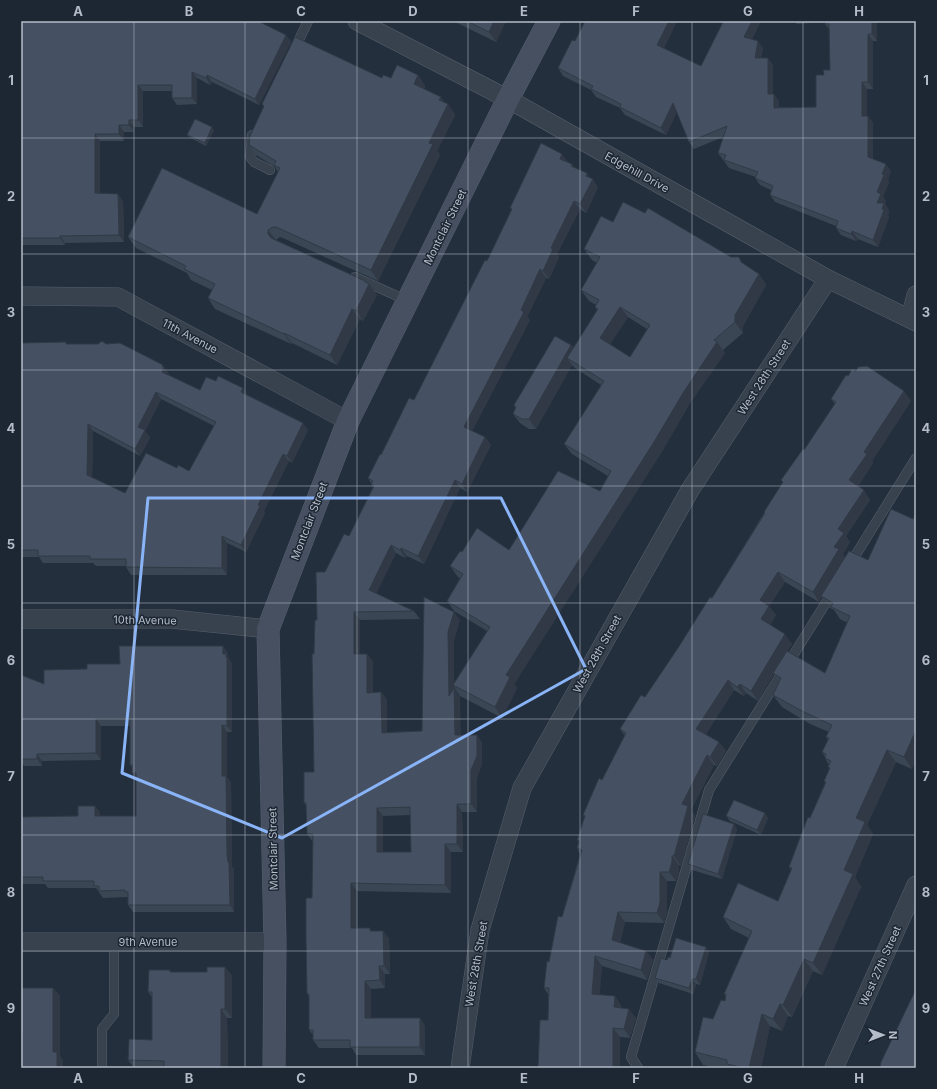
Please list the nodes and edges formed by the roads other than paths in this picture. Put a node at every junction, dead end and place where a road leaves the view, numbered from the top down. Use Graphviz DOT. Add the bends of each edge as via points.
graph roads {
  1 [pos="308,21"];
  2 [pos="357,21"];
  3 [pos="549,21"];
  4 [pos="291,56"];
  5 [pos="508,99"];
  6 [pos="256,126"];
  7 [pos="270,170"];
  8 [pos="345,272"];
  9 [pos="828,279"];
  10 [pos="916,295"];
  11 [pos="21,296"];
  12 [pos="408,301"];
  13 [pos="913,320"];
  14 [pos="348,421"];
  15 [pos="916,458"];
  16 [pos="844,573"];
  17 [pos="836,587"];
  18 [pos="21,619"];
  19 [pos="268,629"];
  20 [pos="914,894"];
  21 [pos="21,942"];
  22 [pos="114,942"];
  23 [pos="275,942"];
  24 [pos="102,1065"];
  25 [pos="274,1068"];
  26 [pos="460,1068"];
  27 [pos="638,1068"];
  28 [pos="834,1068"];
  1 -- 4 [label="lane"];
  2 -- 5 [label="street, Edgehill Drive"];
  3 -- 5 [label="street, Montclair Street"];
  5 -- 9 [label="street, Edgehill Drive"];
  5 -- 12 [label="street, Montclair Street"];
  6 -- 7 [label="lane" via="252,136 250,157 254,162"];
  8 -- 12 [label="lane"];
  9 -- 13 [label="street, Edgehill Drive"];
  9 -- 26 [label="street, West 28th Street" via="690,490 522,788 480,930"];
  10 -- 13 [label="street"];
  11 -- 14 [label="street, 11th Avenue" via="118,297"];
  12 -- 14 [label="street, Montclair Street"];
  14 -- 19 [label="street, Montclair Street"];
  15 -- 16 [label="lane"];
  17 -- 27 [label="lane" via="709,790 631,1057"];
  18 -- 19 [label="street, 10th Avenue" via="172,619"];
  19 -- 23 [label="street, Montclair Street"];
  20 -- 28 [label="street, West 27th Street"];
  21 -- 22 [label="street, 9th Avenue"];
  22 -- 23 [label="street, 9th Avenue"];
  22 -- 24 [label="lane" via="114,1014 102,1029"];
  23 -- 25 [label="street, Montclair Street"];
}
